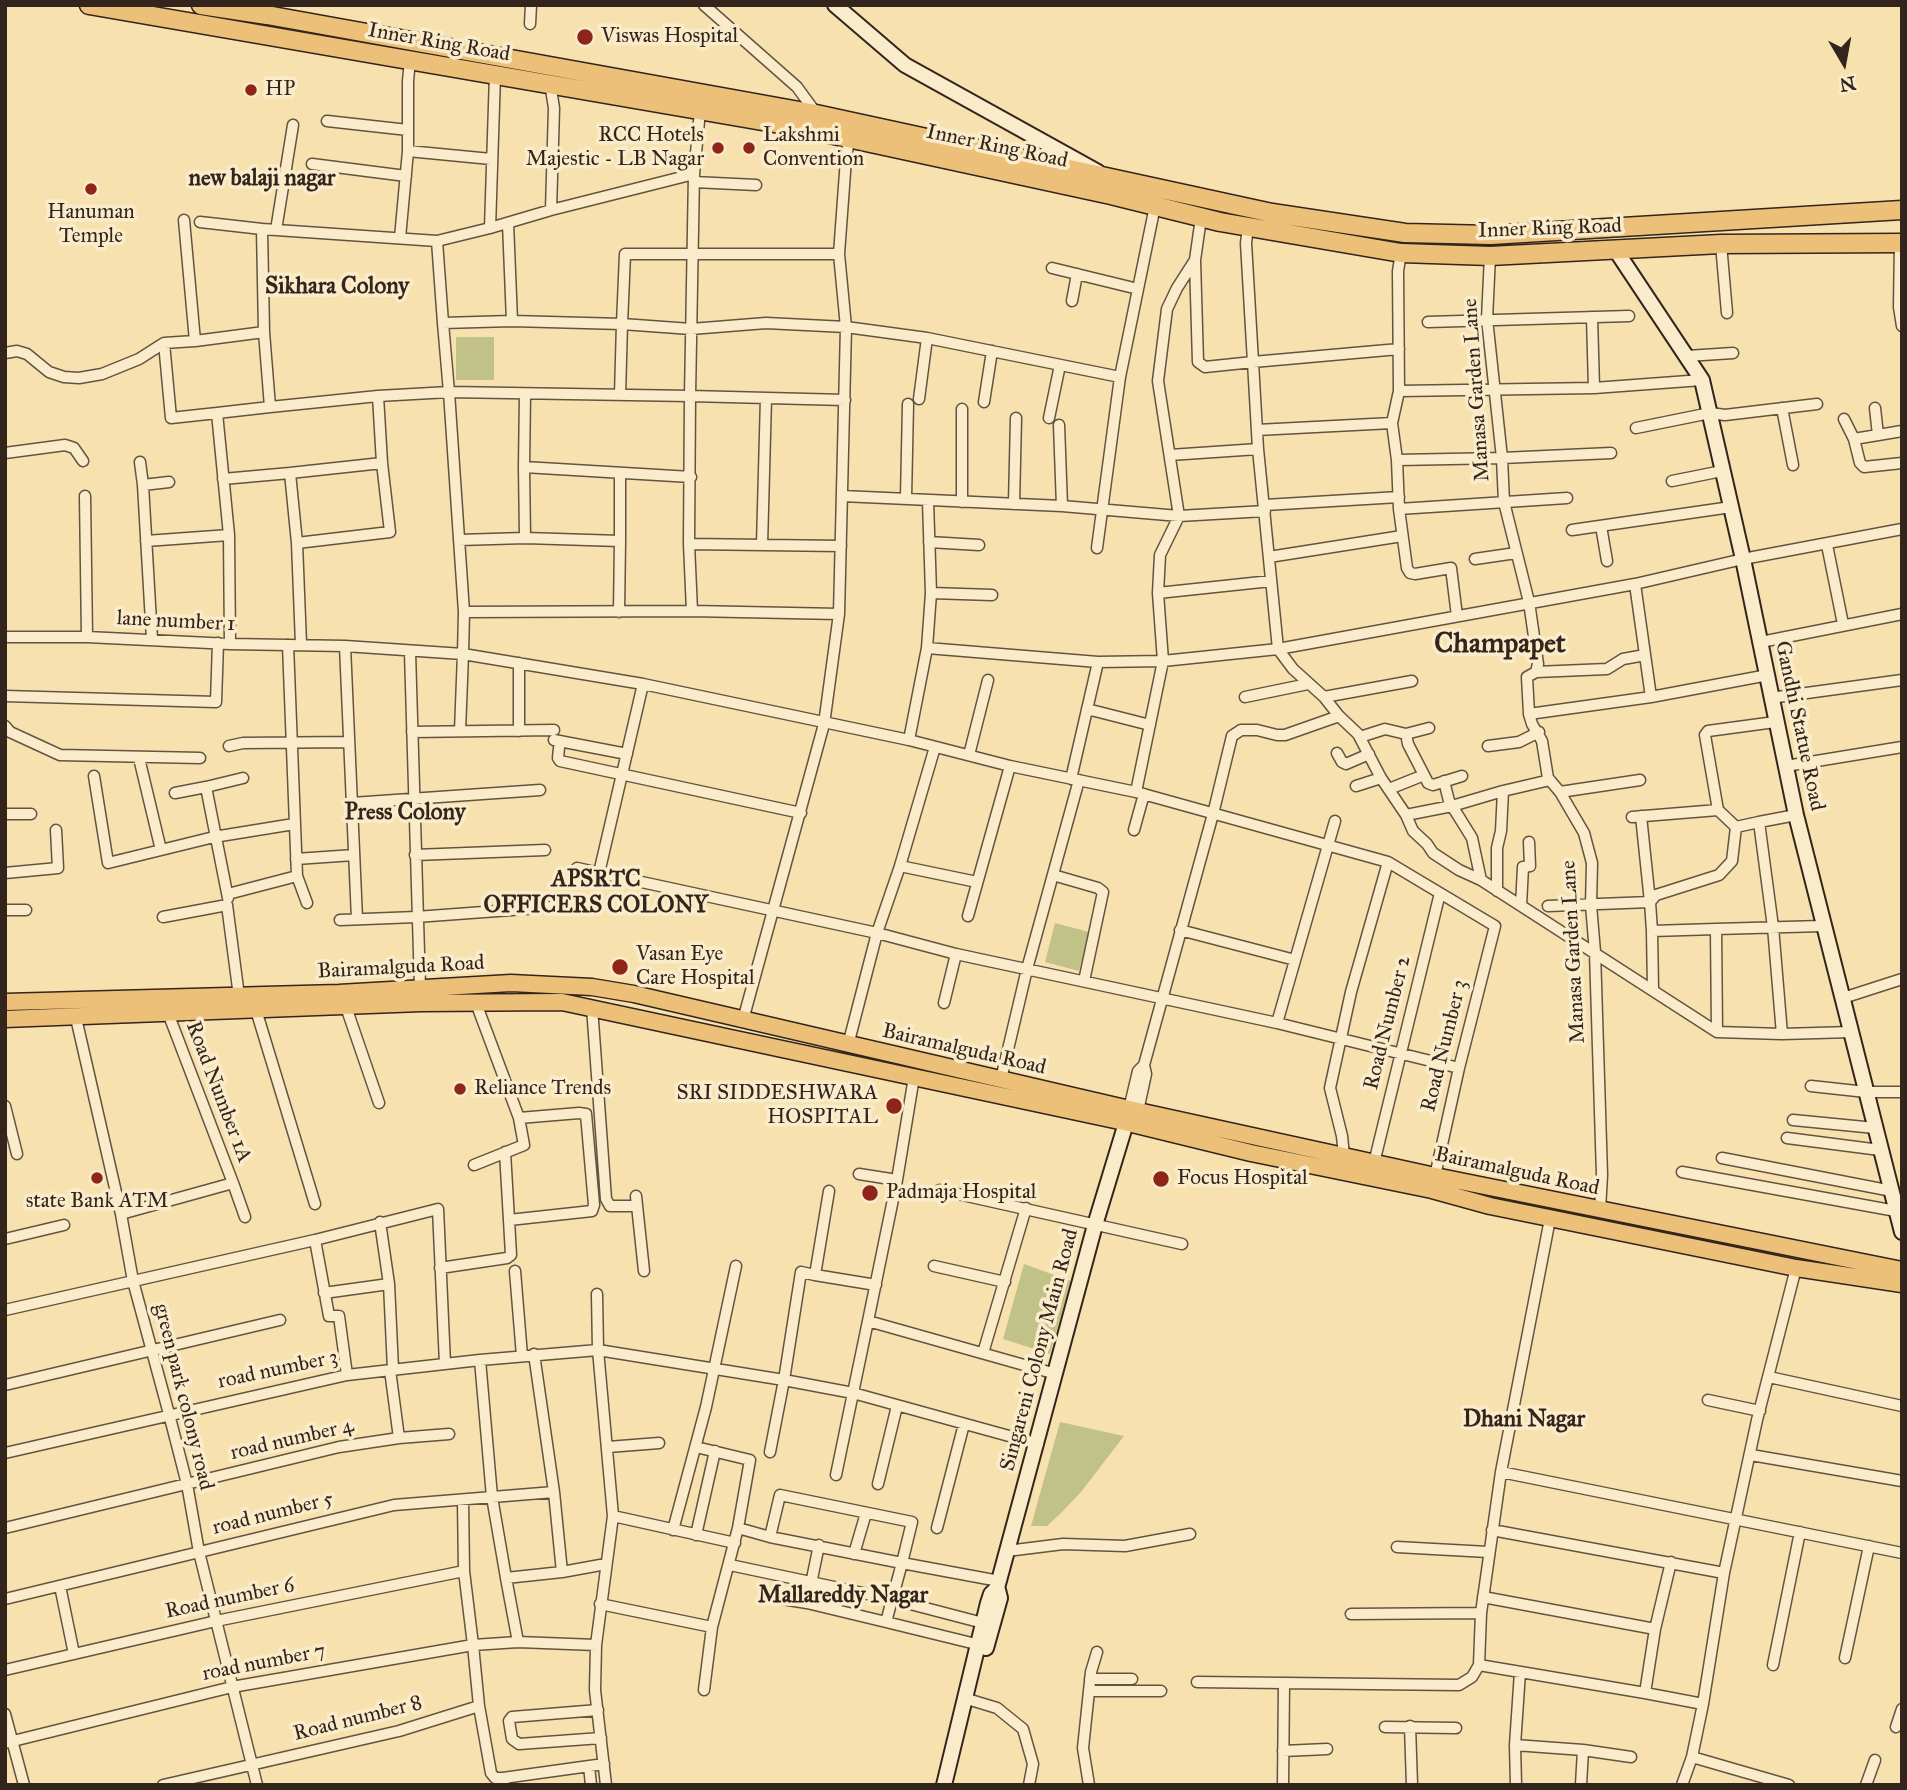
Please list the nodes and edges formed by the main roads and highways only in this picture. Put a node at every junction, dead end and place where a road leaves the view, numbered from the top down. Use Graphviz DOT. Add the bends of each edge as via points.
graph roads {
  1 [pos="89,5"];
  2 [pos="201,5"];
  3 [pos="247,8"];
  4 [pos="268,10"];
  5 [pos="1902,210"];
  6 [pos="1901,243"];
  7 [pos="569,985"];
  8 [pos="5,1002"];
  9 [pos="568,1003"];
  10 [pos="5,1019"];
  11 [pos="1131,1114"];
  12 [pos="1902,1270"];
  13 [pos="1902,1284"];
  1 -- 6 [label="highway, Inner Ring Road" via="849,138 1201,218 1401,253 1490,256 1721,244"];
  2 -- 3 [label="highway, Inner Ring Road"];
  3 -- 4 [label="highway, Inner Ring Road"];
  4 -- 5 [label="highway, Inner Ring Road" via="817,114 1272,213 1405,233 1491,235"];
  7 -- 8 [label="main road, Bairamalguda Road" via="510,983 339,993"];
  7 -- 9 [label="main road"];
  7 -- 11 [label="main road, Bairamalguda Road" via="743,1020"];
  9 -- 10 [label="main road, Bairamalguda Road"];
  9 -- 11 [label="main road, Bairamalguda Road" via="914,1077"];
  11 -- 12 [label="main road, Bairamalguda Road"];
  11 -- 13 [label="main road, Bairamalguda Road" via="1251,1153 1490,1206 1796,1268"];
}
